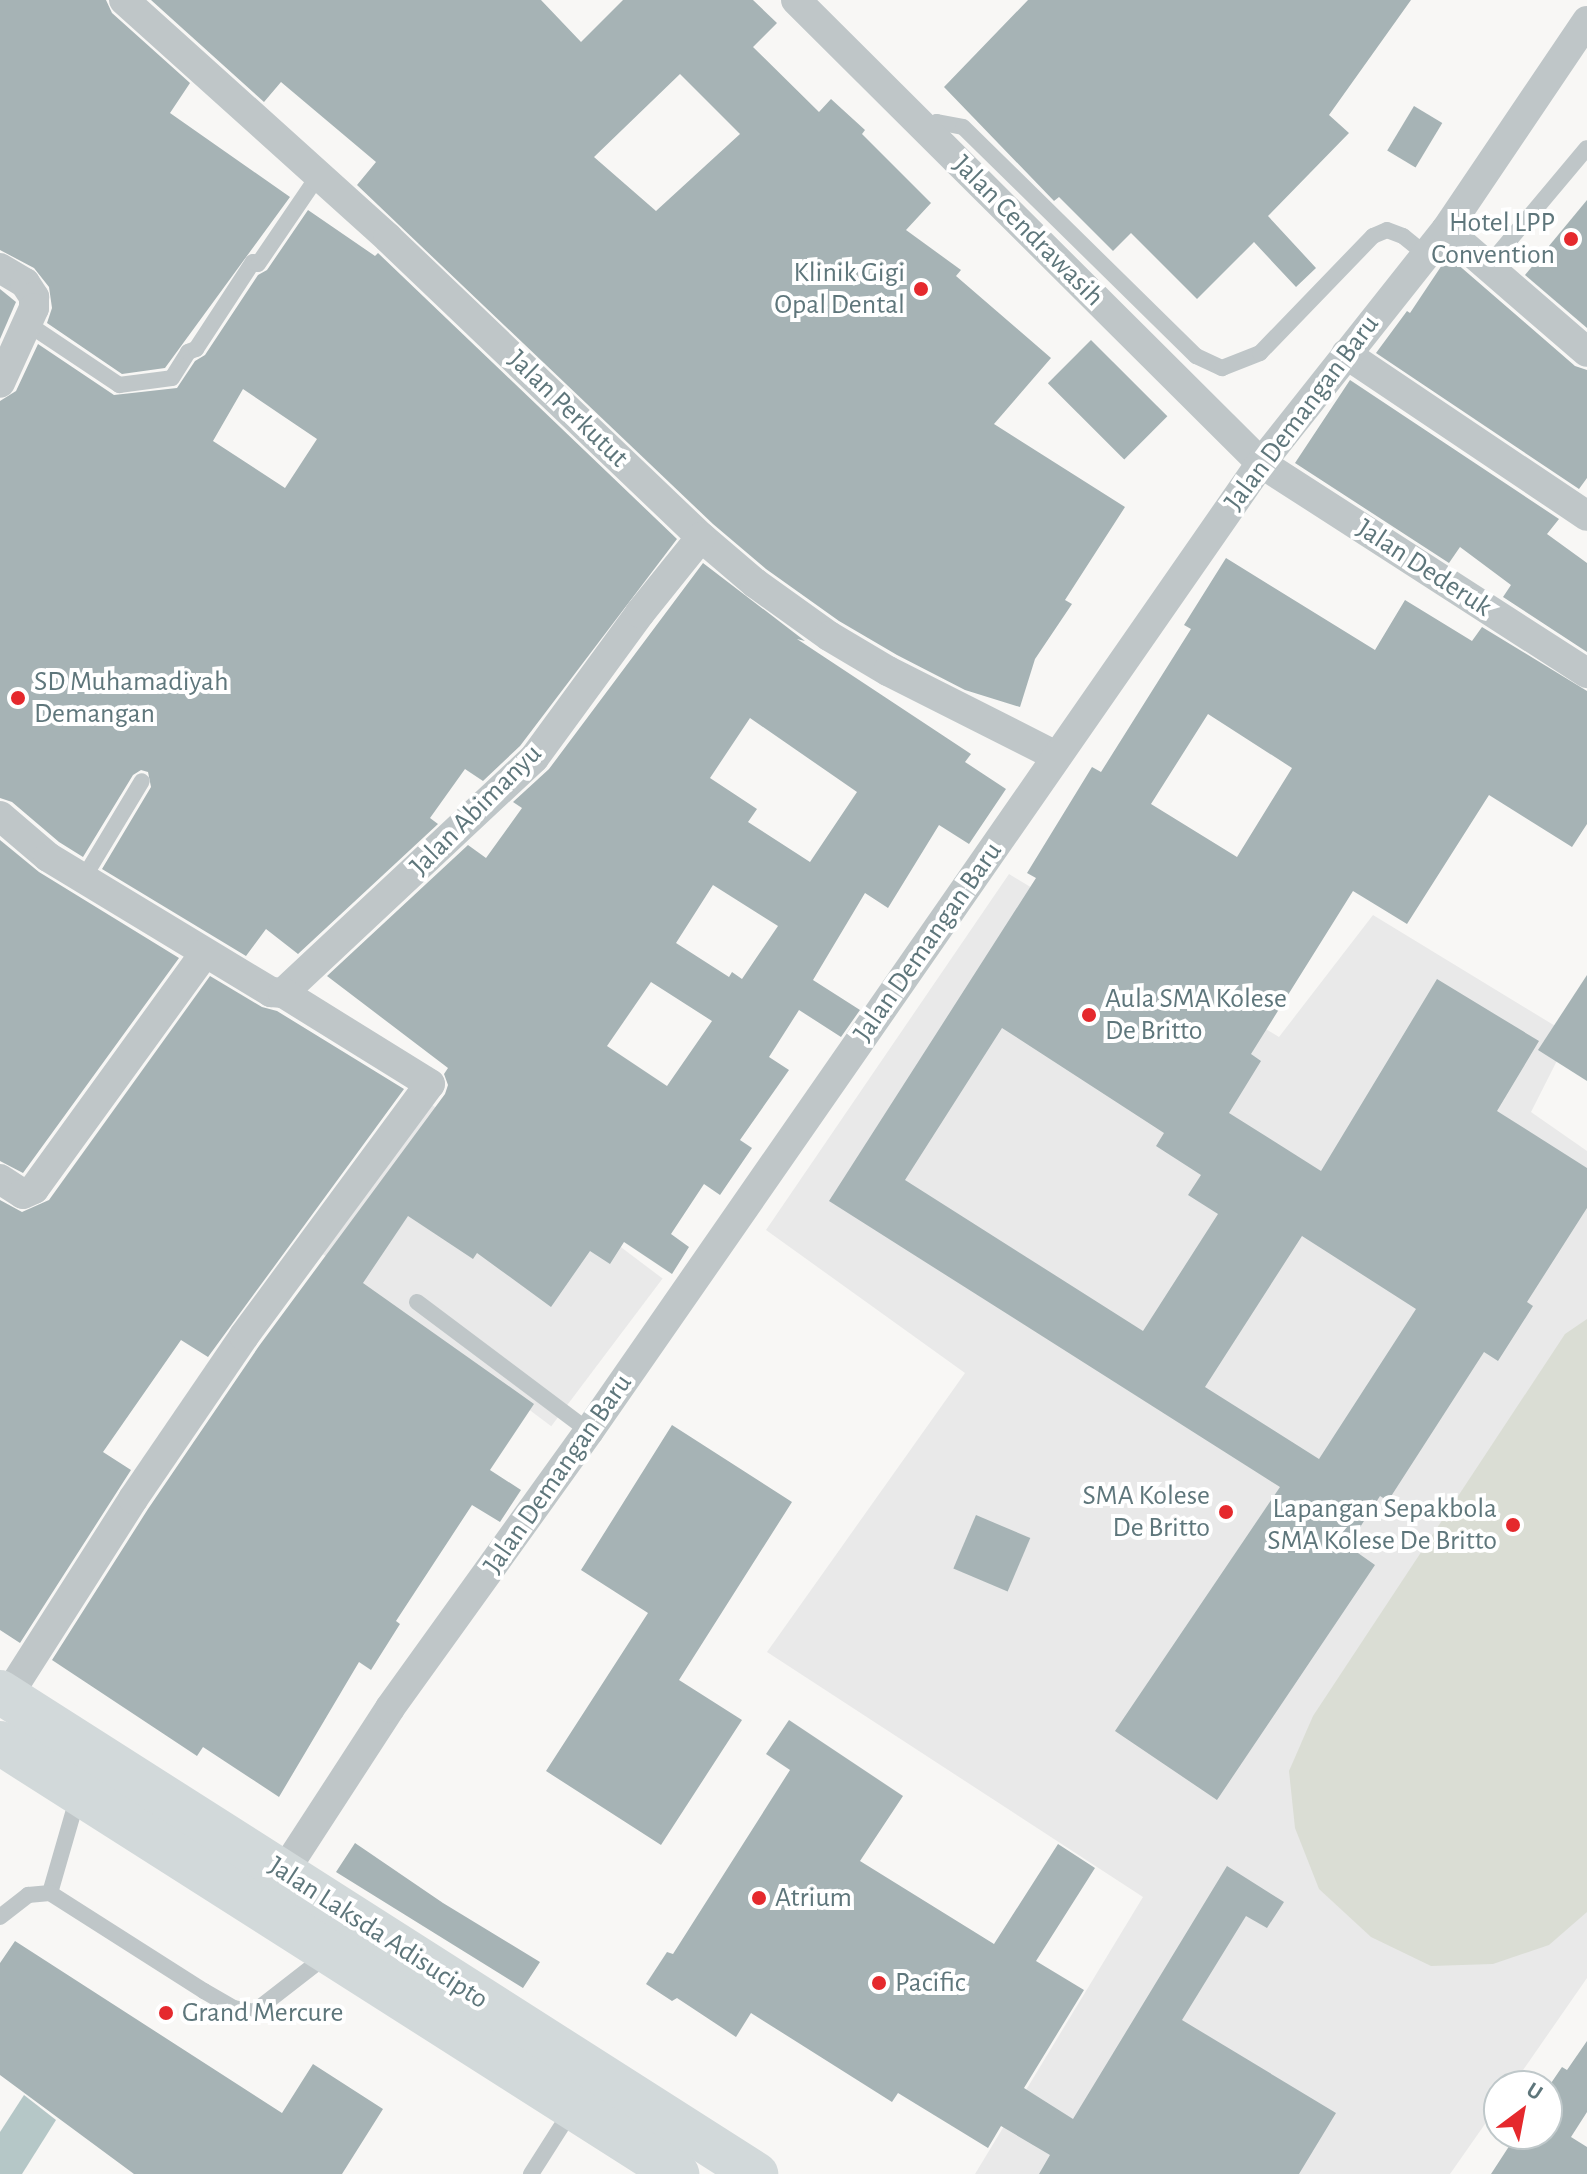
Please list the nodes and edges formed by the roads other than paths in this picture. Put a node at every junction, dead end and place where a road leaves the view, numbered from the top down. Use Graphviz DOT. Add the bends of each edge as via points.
graph roads {
  1 [pos="124,0"];
  2 [pos="796,0"];
  3 [pos="1587,21"];
  4 [pos="924,128"];
  5 [pos="1587,148"];
  6 [pos="318,176"];
  7 [pos="1446,230"];
  8 [pos="1425,254"];
  9 [pos="1487,267"];
  10 [pos="0,268"];
  11 [pos="28,324"];
  12 [pos="1587,352"];
  13 [pos="1346,354"];
  14 [pos="0,383"];
  15 [pos="1261,463"];
  16 [pos="1587,516"];
  17 [pos="701,537"];
  18 [pos="1587,673"];
  19 [pos="1056,756"];
  20 [pos="142,781"];
  21 [pos="0,816"];
  22 [pos="83,879"];
  23 [pos="205,953"];
  24 [pos="283,993"];
  25 [pos="0,1179"];
  26 [pos="417,1302"];
  27 [pos="589,1431"];
  28 [pos="4,1695"];
  29 [pos="5,1757"];
  30 [pos="79,1794"];
  31 [pos="283,1873"];
  32 [pos="50,1893"];
  33 [pos="0,1917"];
  34 [pos="331,1952"];
  35 [pos="573,2107"];
  36 [pos="531,2174"];
  37 [pos="677,2174"];
  38 [pos="756,2174"];
  1 -- 6 [label="street, Jalan Perkutut"];
  2 -- 4 [label="street, Jalan Cendrawasih"];
  3 -- 7 [label="street, Jalan Demangan Baru"];
  4 -- 8 [label="lane" via="937,122 963,127 1196,356 1222,368 1260,353 1373,236 1387,230"];
  4 -- 15 [label="street, Jalan Cendrawasih"];
  5 -- 9 [label="lane"];
  6 -- 11 [label="lane" via="172,378 119,385"];
  6 -- 17 [label="street, Jalan Perkutut"];
  7 -- 8 [label="street, Jalan Demangan Baru"];
  7 -- 9 [label="street"];
  8 -- 13 [label="street, Jalan Demangan Baru"];
  9 -- 12 [label="street"];
  10 -- 11 [label="street" via="32,291 34,308"];
  11 -- 14 [label="street"];
  13 -- 15 [label="street, Jalan Demangan Baru"];
  13 -- 16 [label="street"];
  15 -- 18 [label="street, Jalan Dederuk"];
  15 -- 19 [label="street, Jalan Demangan Baru"];
  17 -- 19 [label="street, Jalan Perkutut" via="829,636"];
  17 -- 24 [label="street, Jalan Abimanyu" via="534,758"];
  19 -- 27 [label="street, Jalan Demangan Baru"];
  20 -- 22 [label="lane"];
  21 -- 22 [label="street"];
  22 -- 23 [label="street"];
  23 -- 24 [label="street" via="271,992"];
  23 -- 25 [label="street" via="34,1189 23,1194"];
  24 -- 28 [label="street" via="430,1084 244,1336"];
  26 -- 27 [label="lane"];
  27 -- 31 [label="street, Jalan Demangan Baru" via="390,1708"];
  28 -- 31 [label="main road, Jalan Laksda Adisucipto"];
  29 -- 30 [label="main road, Jalan Laksda Adisucipto"];
  30 -- 32 [label="lane"];
  30 -- 34 [label="main road, Jalan Laksda Adisucipto"];
  31 -- 38 [label="main road, Jalan Laksda Adisucipto"];
  32 -- 33 [label="lane" via="28,1895"];
  32 -- 34 [label="lane" via="244,2011 262,2007"];
  34 -- 35 [label="main road, Jalan Laksda Adisucipto"];
  35 -- 36 [label="lane"];
  35 -- 37 [label="main road, Jalan Laksda Adisucipto"];
}
